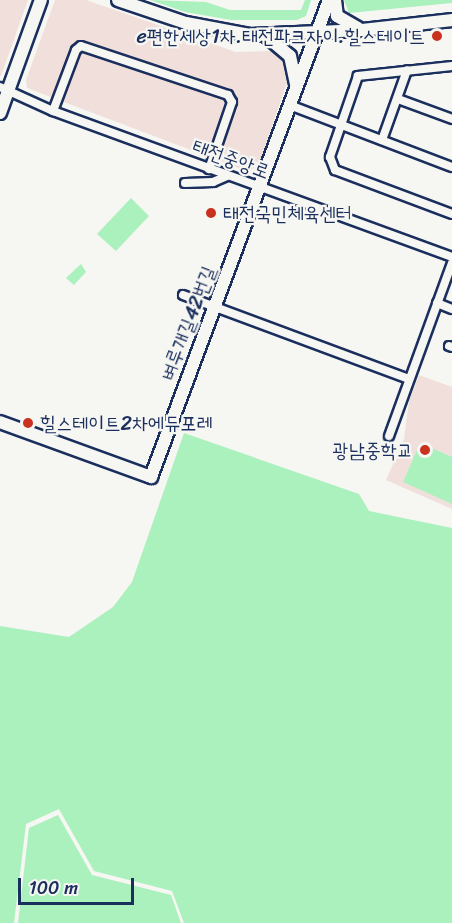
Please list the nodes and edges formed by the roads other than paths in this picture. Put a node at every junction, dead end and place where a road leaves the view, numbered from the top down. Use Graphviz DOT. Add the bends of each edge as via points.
graph roads {
  1 [pos="41,0"];
  2 [pos="118,0"];
  3 [pos="329,0"];
  4 [pos="335,0"];
  5 [pos="452,20"];
  6 [pos="362,30"];
  7 [pos="318,32"];
  8 [pos="266,36"];
  9 [pos="452,66"];
  10 [pos="407,70"];
  11 [pos="4,88"];
  12 [pos="398,99"];
  13 [pos="294,100"];
  14 [pos="53,111"];
  15 [pos="0,113"];
  16 [pos="452,119"];
  17 [pos="342,126"];
  18 [pos="382,140"];
  19 [pos="452,167"];
  20 [pos="209,169"];
  21 [pos="227,176"];
  22 [pos="185,183"];
  23 [pos="262,187"];
  24 [pos="452,214"];
  25 [pos="452,257"];
  26 [pos="452,263"];
  27 [pos="183,295"];
  28 [pos="437,303"];
  29 [pos="214,307"];
  30 [pos="452,309"];
  31 [pos="409,379"];
  32 [pos="0,422"];
  33 [pos="389,435"];
  1 -- 11 [label="street"];
  2 -- 8 [label="street" via="204,28"];
  3 -- 7 [label="street, 벼루개길42번길"];
  4 -- 6 [label="street" via="337,16"];
  5 -- 6 [label="street"];
  6 -- 7 [label="street"];
  7 -- 8 [label="street"];
  7 -- 13 [label="street, 벼루개길42번길"];
  8 -- 13 [label="street" via="285,50 294,63"];
  9 -- 10 [label="street"];
  10 -- 12 [label="street"];
  10 -- 17 [label="street" via="358,76"];
  11 -- 14 [label="street, 태전중앙로"];
  11 -- 15 [label="street"];
  12 -- 16 [label="street"];
  12 -- 18 [label="street"];
  13 -- 17 [label="street"];
  13 -- 23 [label="street, 벼루개길42번길"];
  14 -- 20 [label="street, 태전중앙로"];
  14 -- 20 [label="street" via="75,50 81,46 228,95 232,102"];
  17 -- 18 [label="street"];
  17 -- 24 [label="street" via="330,157 335,170"];
  18 -- 19 [label="street"];
  20 -- 21 [label="street, 태전중앙로"];
  21 -- 22 [label="street" via="213,182"];
  21 -- 23 [label="street, 태전중앙로"];
  23 -- 25 [label="street, 태전중앙로"];
  23 -- 29 [label="street, 벼루개길42번길"];
  26 -- 28 [label="street"];
  27 -- 29 [label="street"];
  28 -- 30 [label="street"];
  28 -- 31 [label="street"];
  29 -- 31 [label="street"];
  29 -- 32 [label="street, 벼루개길42번길" via="151,477"];
  31 -- 33 [label="street"];
}
